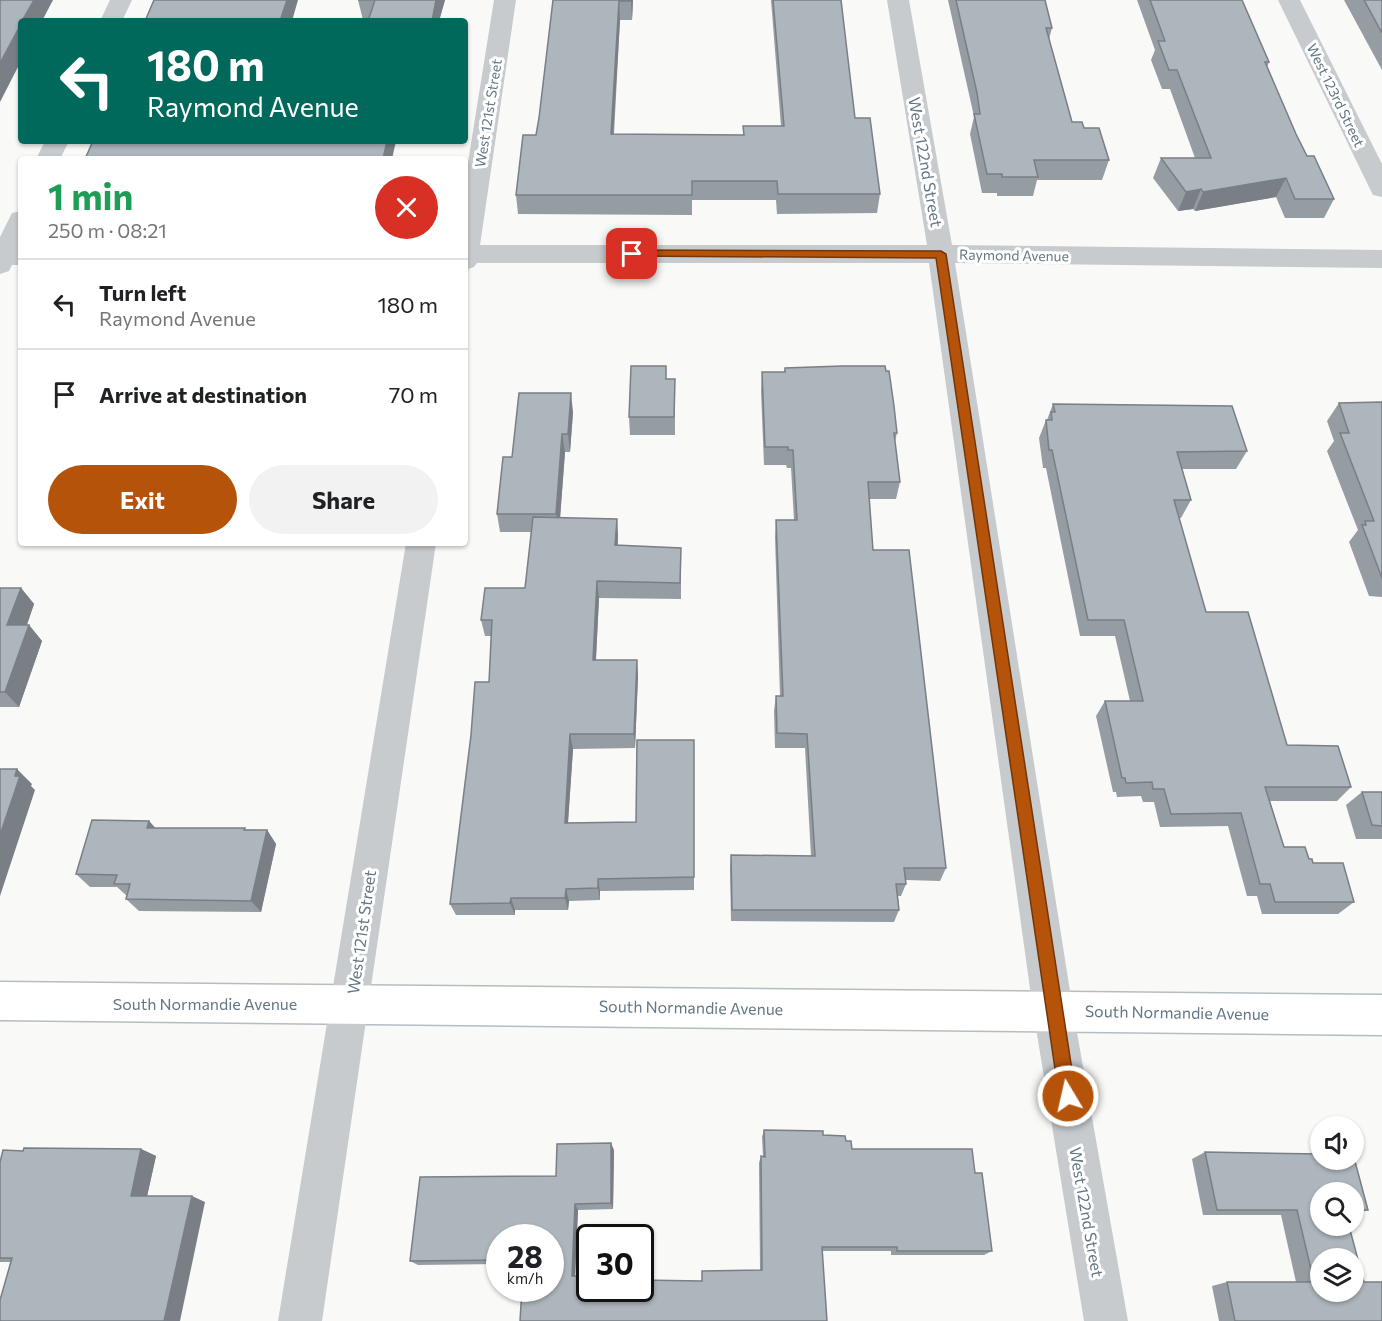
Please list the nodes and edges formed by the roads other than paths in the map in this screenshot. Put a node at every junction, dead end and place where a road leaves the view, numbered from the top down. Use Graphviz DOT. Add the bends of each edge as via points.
graph roads {
  1 [pos="121,0"];
  2 [pos="505,0"];
  3 [pos="898,0"];
  4 [pos="1289,0"];
  5 [pos="112,18"];
  6 [pos="1382,189"];
  7 [pos="18,227"];
  8 [pos="468,237"];
  9 [pos="941,254"];
  10 [pos="468,256"];
  11 [pos="6,258"];
  12 [pos="1382,258"];
  13 [pos="421,546"];
  14 [pos="0,1001"];
  15 [pos="351,1004"];
  16 [pos="1053,1010"];
  17 [pos="1382,1015"];
  18 [pos="300,1321"];
  19 [pos="1106,1321"];
  1 -- 5 [label="street"];
  2 -- 8 [label="street, West 121st Street"];
  3 -- 9 [label="street, West 122nd Street"];
  4 -- 6 [label="street, West 123rd Street"];
  7 -- 11 [label="street"];
  9 -- 10 [label="street, Raymond Avenue"];
  9 -- 12 [label="street, Raymond Avenue"];
  9 -- 16 [label="street, West 122nd Street"];
  13 -- 15 [label="street, West 121st Street"];
  14 -- 15 [label="main road, South Normandie Avenue"];
  15 -- 16 [label="main road, South Normandie Avenue"];
  15 -- 18 [label="street, West 121st Street"];
  16 -- 17 [label="main road, South Normandie Avenue"];
  16 -- 19 [label="street, West 122nd Street"];
}
